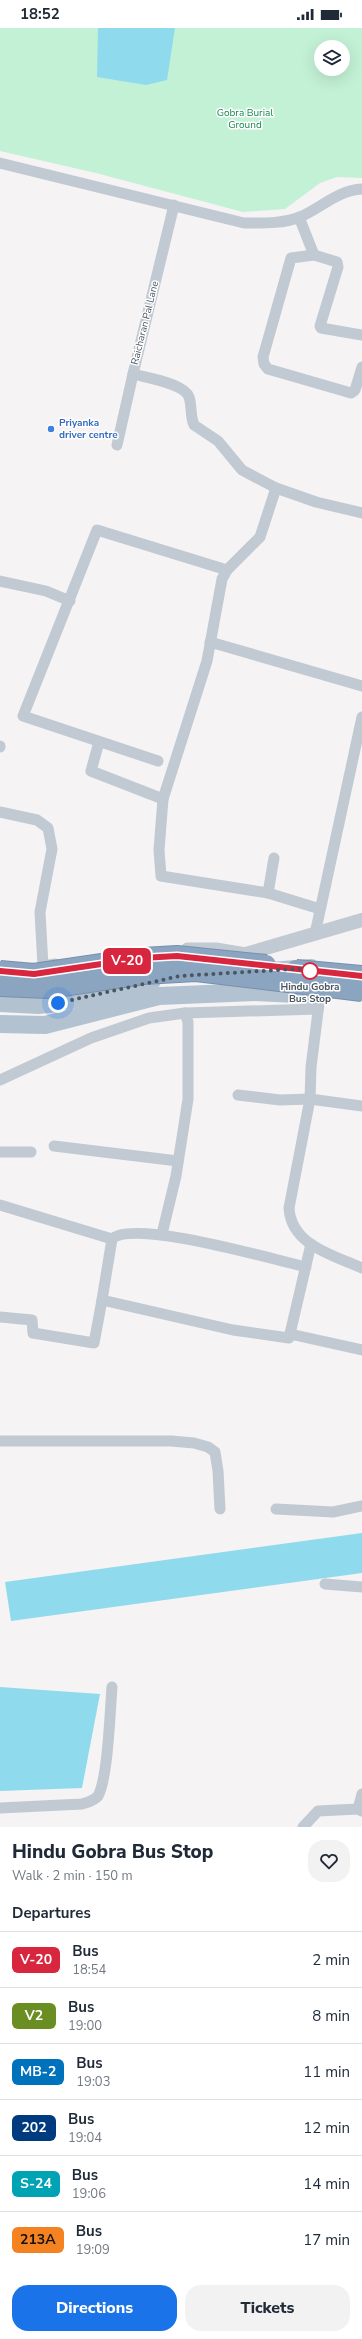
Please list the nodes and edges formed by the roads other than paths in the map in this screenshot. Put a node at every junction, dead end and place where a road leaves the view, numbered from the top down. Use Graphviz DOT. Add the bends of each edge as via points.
graph roads {
  1 [pos="0,163"];
  2 [pos="362,190"];
  3 [pos="174,205"];
  4 [pos="299,217"];
  5 [pos="314,255"];
  6 [pos="362,335"];
  7 [pos="362,367"];
  8 [pos="133,374"];
  9 [pos="117,445"];
  10 [pos="276,488"];
  11 [pos="362,513"];
  12 [pos="227,570"];
  13 [pos="0,581"];
  14 [pos="70,601"];
  15 [pos="210,642"];
  16 [pos="362,686"];
  17 [pos="362,716"];
  18 [pos="98,742"];
  19 [pos="158,761"];
  20 [pos="163,799"];
  21 [pos="0,812"];
  22 [pos="274,858"];
  23 [pos="268,893"];
  24 [pos="320,909"];
  25 [pos="362,920"];
  26 [pos="315,934"];
  27 [pos="248,953"];
  28 [pos="324,967"];
  29 [pos="362,969"];
  30 [pos="0,971"];
  31 [pos="180,976"];
  32 [pos="362,976"];
  33 [pos="0,986"];
  34 [pos="156,988"];
  35 [pos="362,991"];
  36 [pos="362,1000"];
  37 [pos="319,1002"];
  38 [pos="0,1003"];
  39 [pos="185,1012"];
  40 [pos="0,1024"];
  41 [pos="0,1080"];
  42 [pos="238,1096"];
  43 [pos="310,1099"];
  44 [pos="362,1106"];
  45 [pos="54,1146"];
  46 [pos="0,1152"];
  47 [pos="31,1152"];
  48 [pos="178,1161"];
  49 [pos="0,1205"];
  50 [pos="162,1234"];
  51 [pos="112,1239"];
  52 [pos="311,1244"];
  53 [pos="306,1267"];
  54 [pos="362,1268"];
  55 [pos="102,1300"];
  56 [pos="0,1317"];
  57 [pos="290,1334"];
  58 [pos="362,1350"];
  59 [pos="0,1441"];
  60 [pos="362,1506"];
  61 [pos="220,1509"];
  62 [pos="276,1509"];
  63 [pos="325,1584"];
  64 [pos="362,1587"];
  65 [pos="112,1687"];
  66 [pos="362,1794"];
  67 [pos="0,1808"];
  68 [pos="360,1810"];
  69 [pos="303,1827"];
  1 -- 3 [label="street"];
  2 -- 4 [label="street" via="333,197"];
  3 -- 4 [label="street" via="244,223 272,223"];
  3 -- 8 [label="street, Raicharan Pal Lane"];
  4 -- 5 [label="street"];
  5 -- 6 [label="street" via="337,262 338,267 321,328"];
  5 -- 7 [label="street" via="294,256 289,260 263,357 264,364 268,369 351,393 355,390"];
  8 -- 9 [label="street"];
  8 -- 10 [label="street, Raicharan Pal Lane" via="176,385 185,391 189,397 194,425 218,441 242,470"];
  10 -- 11 [label="street, Raicharan Pal Lane" via="316,502"];
  10 -- 12 [label="street" via="260,536"];
  12 -- 14 [label="street" via="97,530"];
  12 -- 15 [label="street" via="222,579"];
  13 -- 14 [label="street" via="46,591"];
  14 -- 18 [label="street" via="24,716"];
  15 -- 16 [label="street"];
  15 -- 20 [label="street" via="207,661 187,728"];
  17 -- 24 [label="street"];
  18 -- 19 [label="street"];
  18 -- 20 [label="street" via="91,771"];
  20 -- 23 [label="street" via="159,850 161,876"];
  21 -- 27 [label="street" via="37,820 48,828 52,849 40,912 43,966 173,948 216,948"];
  22 -- 23 [label="street"];
  23 -- 24 [label="street"];
  24 -- 26 [label="street"];
  25 -- 26 [label="street"];
  26 -- 27 [label="street"];
  27 -- 31 [label="street" via="208,964"];
  28 -- 29 [label="main road"];
  28 -- 31 [label="main road"];
  28 -- 37 [label="street"];
  30 -- 32 [label="highway, bridge" via="34,974 142,958 177,956"];
  31 -- 34 [label="main road"];
  33 -- 35 [label="highway, bridge" via="49,988 143,974 196,971"];
  34 -- 37 [label="main road" via="256,992"];
  34 -- 38 [label="main road" via="38,1005"];
  34 -- 40 [label="main road" via="45,1025"];
  36 -- 37 [label="main road"];
  37 -- 39 [label="street"];
  37 -- 43 [label="street"];
  39 -- 41 [label="street" via="149,1018 91,1038"];
  39 -- 48 [label="street" via="188,1022 188,1084"];
  42 -- 43 [label="street" via="280,1100"];
  43 -- 44 [label="street"];
  43 -- 52 [label="street" via="289,1208 292,1227"];
  45 -- 48 [label="street"];
  46 -- 47 [label="street"];
  48 -- 50 [label="street"];
  49 -- 51 [label="street"];
  50 -- 51 [label="street" via="125,1232 116,1234"];
  50 -- 53 [label="street"];
  51 -- 55 [label="street"];
  52 -- 53 [label="street"];
  52 -- 54 [label="street"];
  53 -- 57 [label="street"];
  55 -- 56 [label="street" via="94,1343 33,1333 32,1320"];
  55 -- 57 [label="street" via="233,1330 289,1338"];
  57 -- 58 [label="street"];
  59 -- 61 [label="street" via="171,1441 208,1447 215,1452"];
  60 -- 62 [label="street" via="333,1512"];
  63 -- 64 [label="street"];
  65 -- 67 [label="street" via="104,1775 98,1796 82,1804"];
  66 -- 68 [label="street"];
  68 -- 69 [label="street" via="318,1811"];
}
